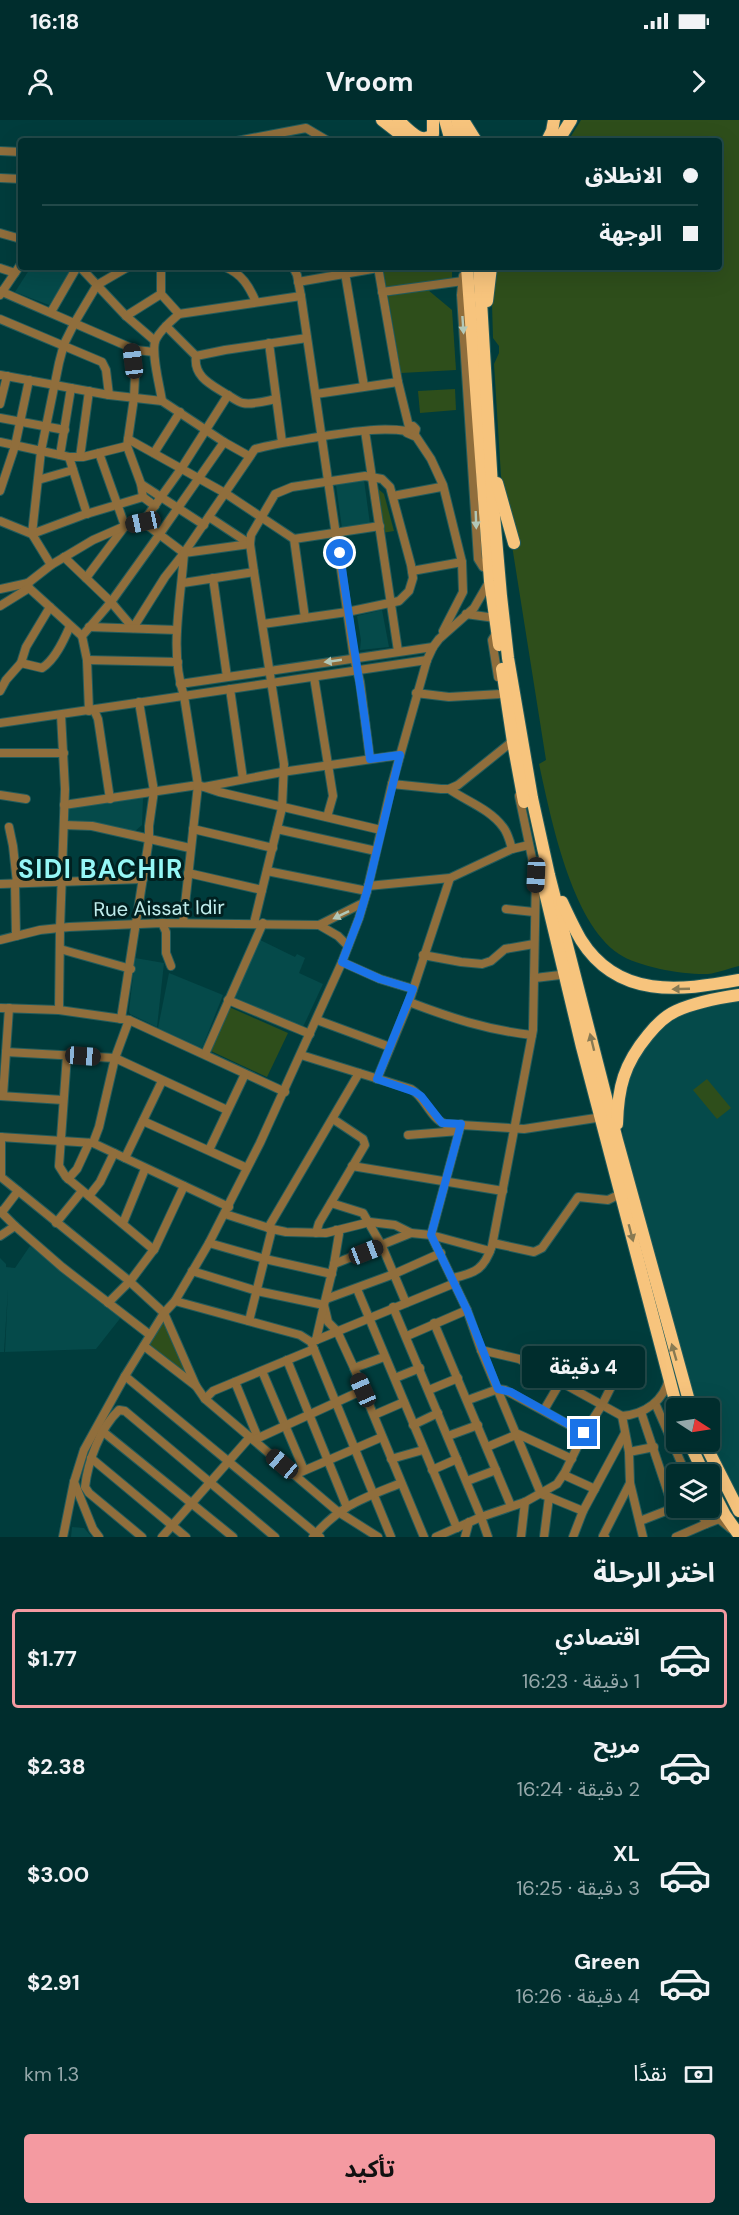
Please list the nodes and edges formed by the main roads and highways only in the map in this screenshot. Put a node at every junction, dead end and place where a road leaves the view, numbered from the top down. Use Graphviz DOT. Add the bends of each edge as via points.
graph roads {
  1 [pos="382,120"];
  2 [pos="398,120"];
  3 [pos="433,120"];
  4 [pos="445,120"];
  5 [pos="457,120"];
  6 [pos="463,120"];
  7 [pos="554,120"];
  8 [pos="571,120"];
  9 [pos="405,138"];
  10 [pos="420,138"];
  11 [pos="430,138"];
  12 [pos="450,138"];
  13 [pos="461,138"];
  14 [pos="474,138"];
  15 [pos="548,138"];
  16 [pos="560,138"];
  17 [pos="466,270"];
  18 [pos="478,270"];
  19 [pos="491,270"];
  20 [pos="483,341"];
  21 [pos="488,430"];
  22 [pos="514,543"];
  23 [pos="542,875"];
  24 [pos="739,980"];
  25 [pos="739,994"];
  26 [pos="617,1140"];
  27 [pos="674,1398"];
  28 [pos="688,1398"];
  29 [pos="709,1452"];
  30 [pos="720,1504"];
  31 [pos="739,1511"];
  32 [pos="739,1535"];
  1 -- 9 [label="highway"];
  2 -- 10 [label="highway"];
  3 -- 11 [label="highway"];
  4 -- 12 [label="highway"];
  5 -- 13 [label="highway"];
  6 -- 14 [label="highway"];
  7 -- 15 [label="highway"];
  8 -- 16 [label="highway"];
  17 -- 27 [label="highway, one-way" via="490,575 513,742 562,966"];
  18 -- 20 [label="highway"];
  19 -- 20 [label="highway"];
  20 -- 21 [label="highway"];
  21 -- 22 [label="highway" via="499,493"];
  21 -- 23 [label="highway" via="508,658"];
  24 -- 23 [label="highway, one-way" via="672,989 646,986 620,976 601,964 581,941"];
  26 -- 23 [label="highway, one-way"];
  25 -- 26 [label="highway" via="675,1011 652,1029 623,1075 617,1101"];
  28 -- 26 [label="highway, one-way"];
  29 -- 31 [label="highway"];
  30 -- 32 [label="highway"];
}
